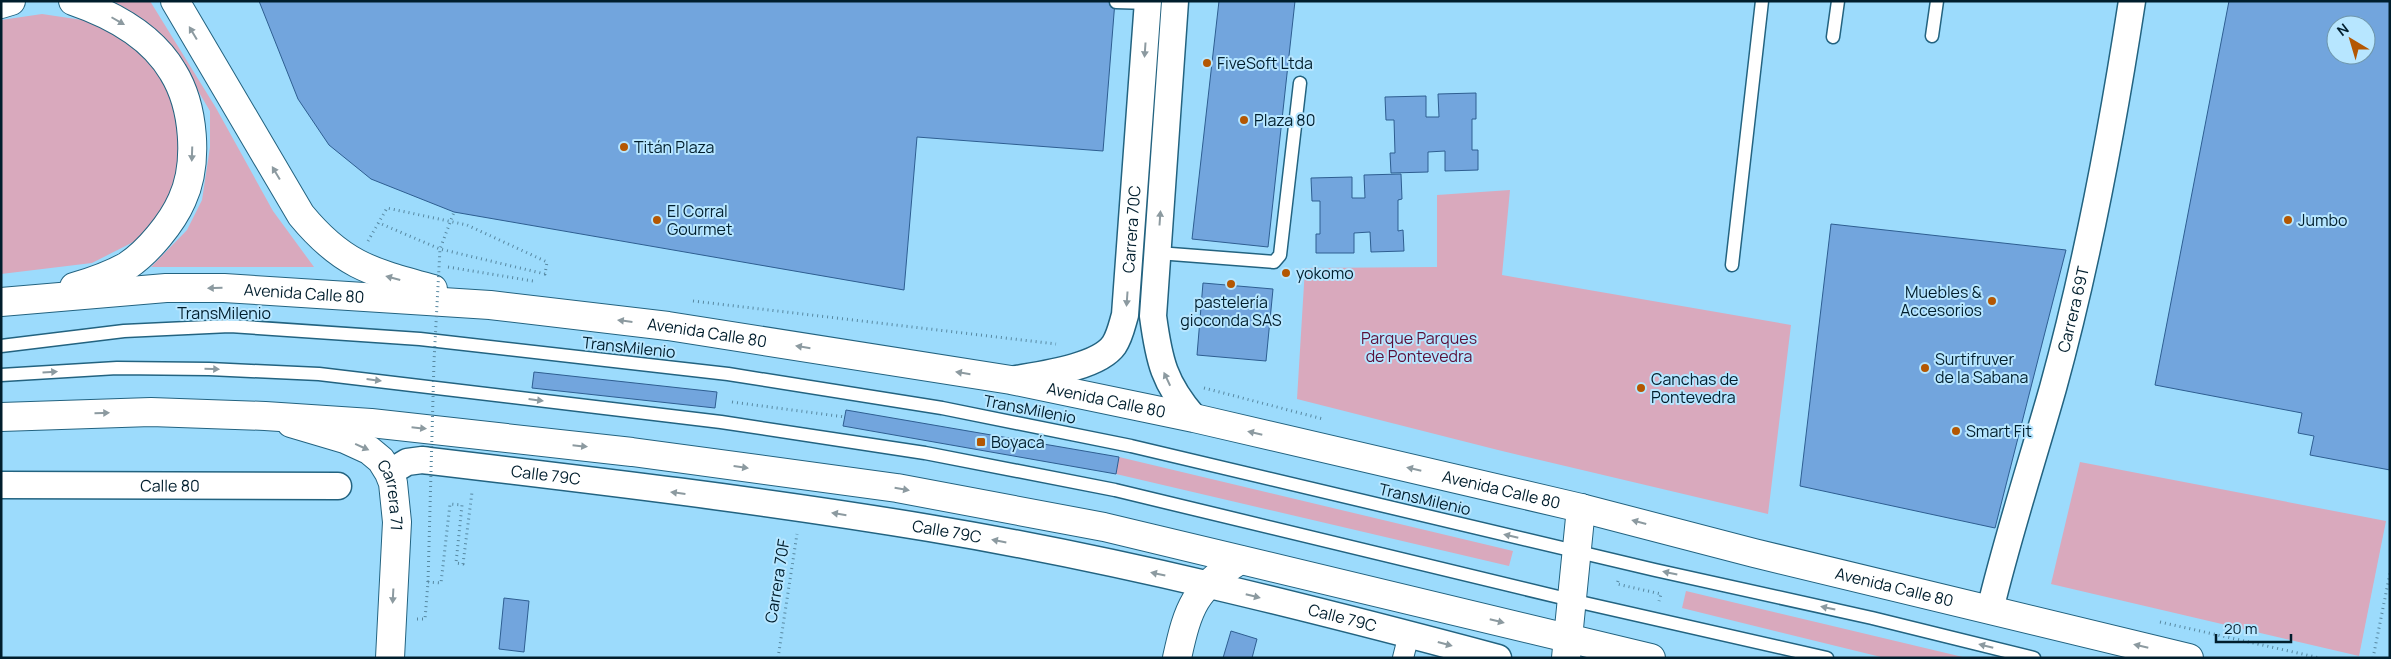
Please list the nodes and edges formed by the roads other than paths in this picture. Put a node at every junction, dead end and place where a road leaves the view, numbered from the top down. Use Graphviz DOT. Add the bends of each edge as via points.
graph roads {
  1 [pos="11,1"];
  2 [pos="73,1"];
  3 [pos="174,1"];
  4 [pos="1175,1"];
  5 [pos="1762,1"];
  6 [pos="1838,1"];
  7 [pos="1937,1"];
  8 [pos="2132,1"];
  9 [pos="1116,2"];
  10 [pos="1148,2"];
  11 [pos="1,4"];
  12 [pos="1932,36"];
  13 [pos="1833,37"];
  14 [pos="1300,82"];
  15 [pos="1158,253"];
  16 [pos="1732,266"];
  17 [pos="37,299"];
  18 [pos="1,302"];
  19 [pos="490,305"];
  20 [pos="1,346"];
  21 [pos="1,375"];
  22 [pos="1011,380"];
  23 [pos="265,416"];
  24 [pos="1,418"];
  25 [pos="1194,418"];
  26 [pos="389,473"];
  27 [pos="1,485"];
  28 [pos="338,486"];
  29 [pos="1581,508"];
  30 [pos="1576,551"];
  31 [pos="1240,560"];
  32 [pos="1206,584"];
  33 [pos="1571,600"];
  34 [pos="1990,610"];
  35 [pos="1406,646"];
  36 [pos="1567,648"];
  37 [pos="390,658"];
  38 [pos="1176,658"];
  39 [pos="1498,658"];
  40 [pos="1651,658"];
  41 [pos="1827,658"];
  42 [pos="2034,658"];
  43 [pos="2189,658"];
  1 -- 11 [label="main road"];
  2 -- 17 [label="main road, one-way" via="119,20 149,43 173,71 189,109 193,157 182,200 156,241 126,266 86,284"];
  19 -- 3 [label="main road, one-way" via="383,275 342,256 318,236 301,215"];
  15 -- 4 [label="street, Carrera 70C, one-way"];
  5 -- 16 [label="lane"];
  6 -- 13 [label="lane"];
  7 -- 12 [label="lane"];
  8 -- 34 [label="street, Carrera 69T" via="2094,216 2053,388"];
  9 -- 10 [label="lane"];
  10 -- 22 [label="street, Carrera 70C, one-way" via="1125,315 1120,332 1114,345 1101,355 1073,368"];
  14 -- 15 [label="lane" via="1278,259 1274,262"];
  25 -- 15 [label="street, Carrera 70C, one-way" via="1177,398 1157,352 1153,316"];
  17 -- 18 [label="main road, Avenida Calle 80"];
  19 -- 17 [label="main road, Avenida Calle 80, one-way" via="224,288 166,288"];
  22 -- 19 [label="main road, Avenida Calle 80, one-way" via="668,326"];
  30 -- 20 [label="lane, TransMilenio, one-way" via="1131,446 942,408 728,374 420,339 230,326 124,331"];
  21 -- 33 [label="lane, one-way" via="117,368 319,374 721,422 925,453 1115,490"];
  22 -- 25 [label="main road, Avenida Calle 80"];
  24 -- 23 [label="main road, one-way" via="151,412"];
  23 -- 26 [label="main road, Carrera 71, one-way" via="345,439 369,450"];
  23 -- 31 [label="main road, one-way" via="371,423 632,452 897,488 1104,527"];
  29 -- 25 [label="main road, Avenida Calle 80, one-way"];
  32 -- 26 [label="street, Calle 79C, one-way" via="949,532 801,508 414,460"];
  26 -- 37 [label="main road, Carrera 71, one-way" via="397,522"];
  27 -- 28 [label="street, Calle 80"];
  29 -- 30 [label="main road"];
  34 -- 29 [label="main road, Avenida Calle 80, one-way"];
  30 -- 33 [label="main road"];
  42 -- 30 [label="lane, TransMilenio, one-way"];
  31 -- 32 [label="main road"];
  31 -- 36 [label="main road, one-way"];
  32 -- 35 [label="street, Calle 79C, one-way"];
  32 -- 38 [label="main road" via="1184,621"];
  33 -- 36 [label="main road"];
  33 -- 41 [label="lane"];
  43 -- 34 [label="main road, Avenida Calle 80, one-way"];
  35 -- 39 [label="street, Calle 79C, one-way"];
  36 -- 40 [label="main road"];
}
